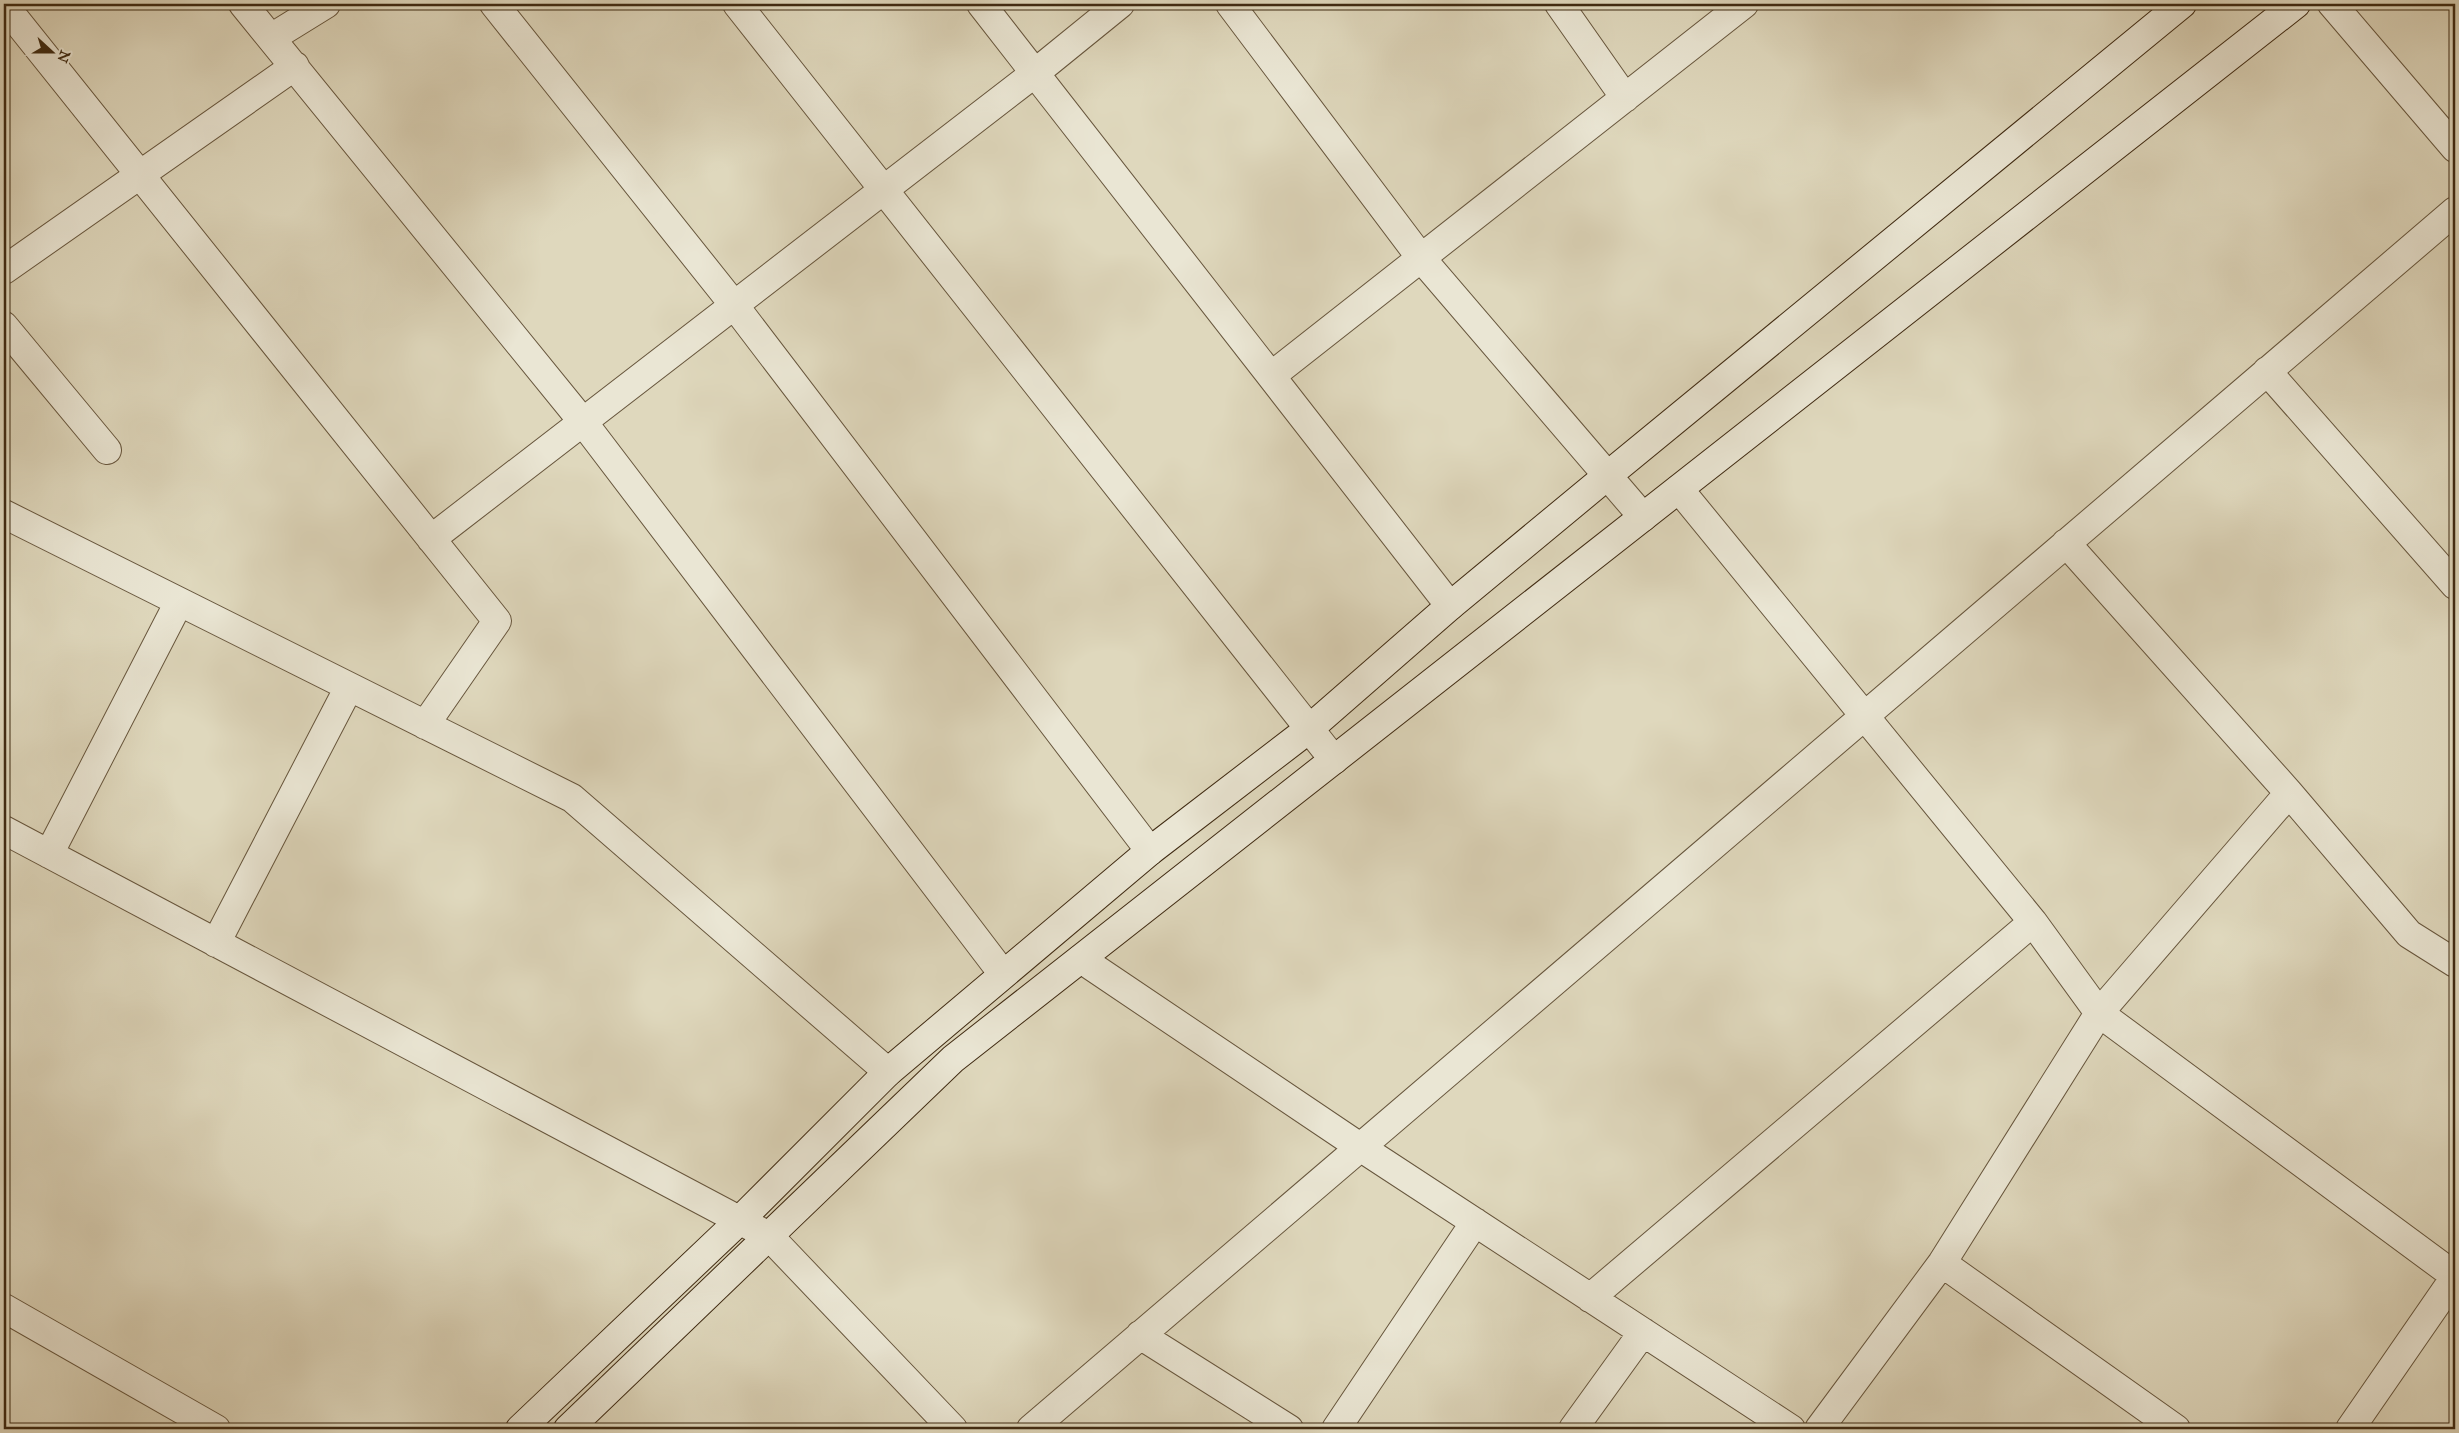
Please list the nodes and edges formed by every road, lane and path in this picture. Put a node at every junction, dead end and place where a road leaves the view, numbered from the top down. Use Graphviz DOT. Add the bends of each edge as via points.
graph roads {
  1 [pos="244,4"];
  2 [pos="326,4"];
  3 [pos="494,4"];
  4 [pos="738,4"];
  5 [pos="981,4"];
  6 [pos="1120,4"];
  7 [pos="1230,4"];
  8 [pos="1558,4"];
  9 [pos="1744,4"];
  10 [pos="2182,4"];
  11 [pos="2332,4"];
  12 [pos="4,5"];
  13 [pos="2293,5"];
  14 [pos="272,38"];
  15 [pos="295,66"];
  16 [pos="1035,74"];
  17 [pos="1624,98"];
  18 [pos="2455,148"];
  19 [pos="140,176"];
  20 [pos="884,190"];
  21 [pos="2455,211"];
  22 [pos="1421,258"];
  23 [pos="4,270"];
  24 [pos="734,305"];
  25 [pos="4,326"];
  26 [pos="2267,371"];
  27 [pos="1271,376"];
  28 [pos="583,422"];
  29 [pos="107,450"];
  30 [pos="1607,476"];
  31 [pos="1679,489"];
  32 [pos="4,514"];
  33 [pos="1643,518"];
  34 [pos="431,539"];
  35 [pos="2066,543"];
  36 [pos="2455,586"];
  37 [pos="179,602"];
  38 [pos="1450,606"];
  39 [pos="348,687"];
  40 [pos="1864,715"];
  41 [pos="425,725"];
  42 [pos="1309,729"];
  43 [pos="1334,760"];
  44 [pos="2289,793"];
  45 [pos="4,830"];
  46 [pos="1150,851"];
  47 [pos="49,854"];
  48 [pos="2032,922"];
  49 [pos="216,943"];
  50 [pos="1081,959"];
  51 [pos="2455,963"];
  52 [pos="1004,974"];
  53 [pos="2099,1013"];
  54 [pos="888,1072"];
  55 [pos="1360,1146"];
  56 [pos="740,1220"];
  57 [pos="1474,1222"];
  58 [pos="769,1236"];
  59 [pos="1942,1263"];
  60 [pos="2455,1277"];
  61 [pos="1590,1298"];
  62 [pos="4,1308"];
  63 [pos="1643,1332"];
  64 [pos="1140,1335"];
  65 [pos="216,1429"];
  66 [pos="520,1429"];
  67 [pos="568,1429"];
  68 [pos="953,1429"];
  69 [pos="1031,1429"];
  70 [pos="1289,1429"];
  71 [pos="1336,1429"];
  72 [pos="1573,1429"];
  73 [pos="1791,1429"];
  74 [pos="1819,1429"];
  75 [pos="2176,1429"];
  76 [pos="2350,1429"];
  1 -- 14 [label="street"];
  2 -- 14 [label="street"];
  3 -- 24 [label="street"];
  4 -- 20 [label="street"];
  5 -- 16 [label="street"];
  6 -- 16 [label="street"];
  7 -- 22 [label="street"];
  8 -- 17 [label="street"];
  9 -- 17 [label="street"];
  10 -- 30 [label="street"];
  11 -- 18 [label="street"];
  12 -- 19 [label="street"];
  13 -- 31 [label="street"];
  14 -- 15 [label="street"];
  15 -- 19 [label="street"];
  15 -- 28 [label="street"];
  16 -- 20 [label="street"];
  16 -- 27 [label="street"];
  17 -- 22 [label="street"];
  19 -- 23 [label="street"];
  19 -- 34 [label="street"];
  20 -- 24 [label="street"];
  20 -- 42 [label="street"];
  21 -- 26 [label="street"];
  22 -- 27 [label="street"];
  22 -- 30 [label="street"];
  24 -- 28 [label="street"];
  24 -- 46 [label="street"];
  25 -- 29 [label="street"];
  26 -- 35 [label="street"];
  26 -- 36 [label="street"];
  27 -- 38 [label="street"];
  28 -- 34 [label="street"];
  28 -- 52 [label="street"];
  30 -- 33 [label="street"];
  30 -- 38 [label="street"];
  31 -- 33 [label="street"];
  31 -- 40 [label="street"];
  32 -- 37 [label="street"];
  33 -- 43 [label="street"];
  34 -- 41 [label="street" via="497,620"];
  35 -- 40 [label="street"];
  35 -- 44 [label="street"];
  37 -- 39 [label="street"];
  37 -- 47 [label="street"];
  38 -- 42 [label="street"];
  39 -- 41 [label="street"];
  39 -- 49 [label="street"];
  40 -- 48 [label="street"];
  40 -- 55 [label="street"];
  41 -- 54 [label="street" via="572,798"];
  42 -- 43 [label="street"];
  42 -- 46 [label="street"];
  43 -- 50 [label="street"];
  44 -- 51 [label="street" via="2409,934"];
  44 -- 53 [label="street"];
  45 -- 47 [label="street"];
  46 -- 52 [label="street"];
  47 -- 49 [label="street"];
  48 -- 53 [label="street"];
  48 -- 61 [label="street"];
  49 -- 56 [label="street"];
  50 -- 55 [label="street"];
  50 -- 58 [label="street" via="953,1059"];
  52 -- 54 [label="street"];
  53 -- 59 [label="street"];
  53 -- 60 [label="street"];
  54 -- 56 [label="street"];
  55 -- 57 [label="street"];
  55 -- 64 [label="street"];
  56 -- 58 [label="street"];
  56 -- 66 [label="street"];
  57 -- 61 [label="street"];
  57 -- 71 [label="street"];
  58 -- 67 [label="street"];
  58 -- 68 [label="street"];
  59 -- 74 [label="street"];
  59 -- 75 [label="street"];
  60 -- 76 [label="street"];
  61 -- 63 [label="street"];
  62 -- 65 [label="street"];
  63 -- 72 [label="street"];
  63 -- 73 [label="street"];
  64 -- 69 [label="street"];
  64 -- 70 [label="street"];
}
